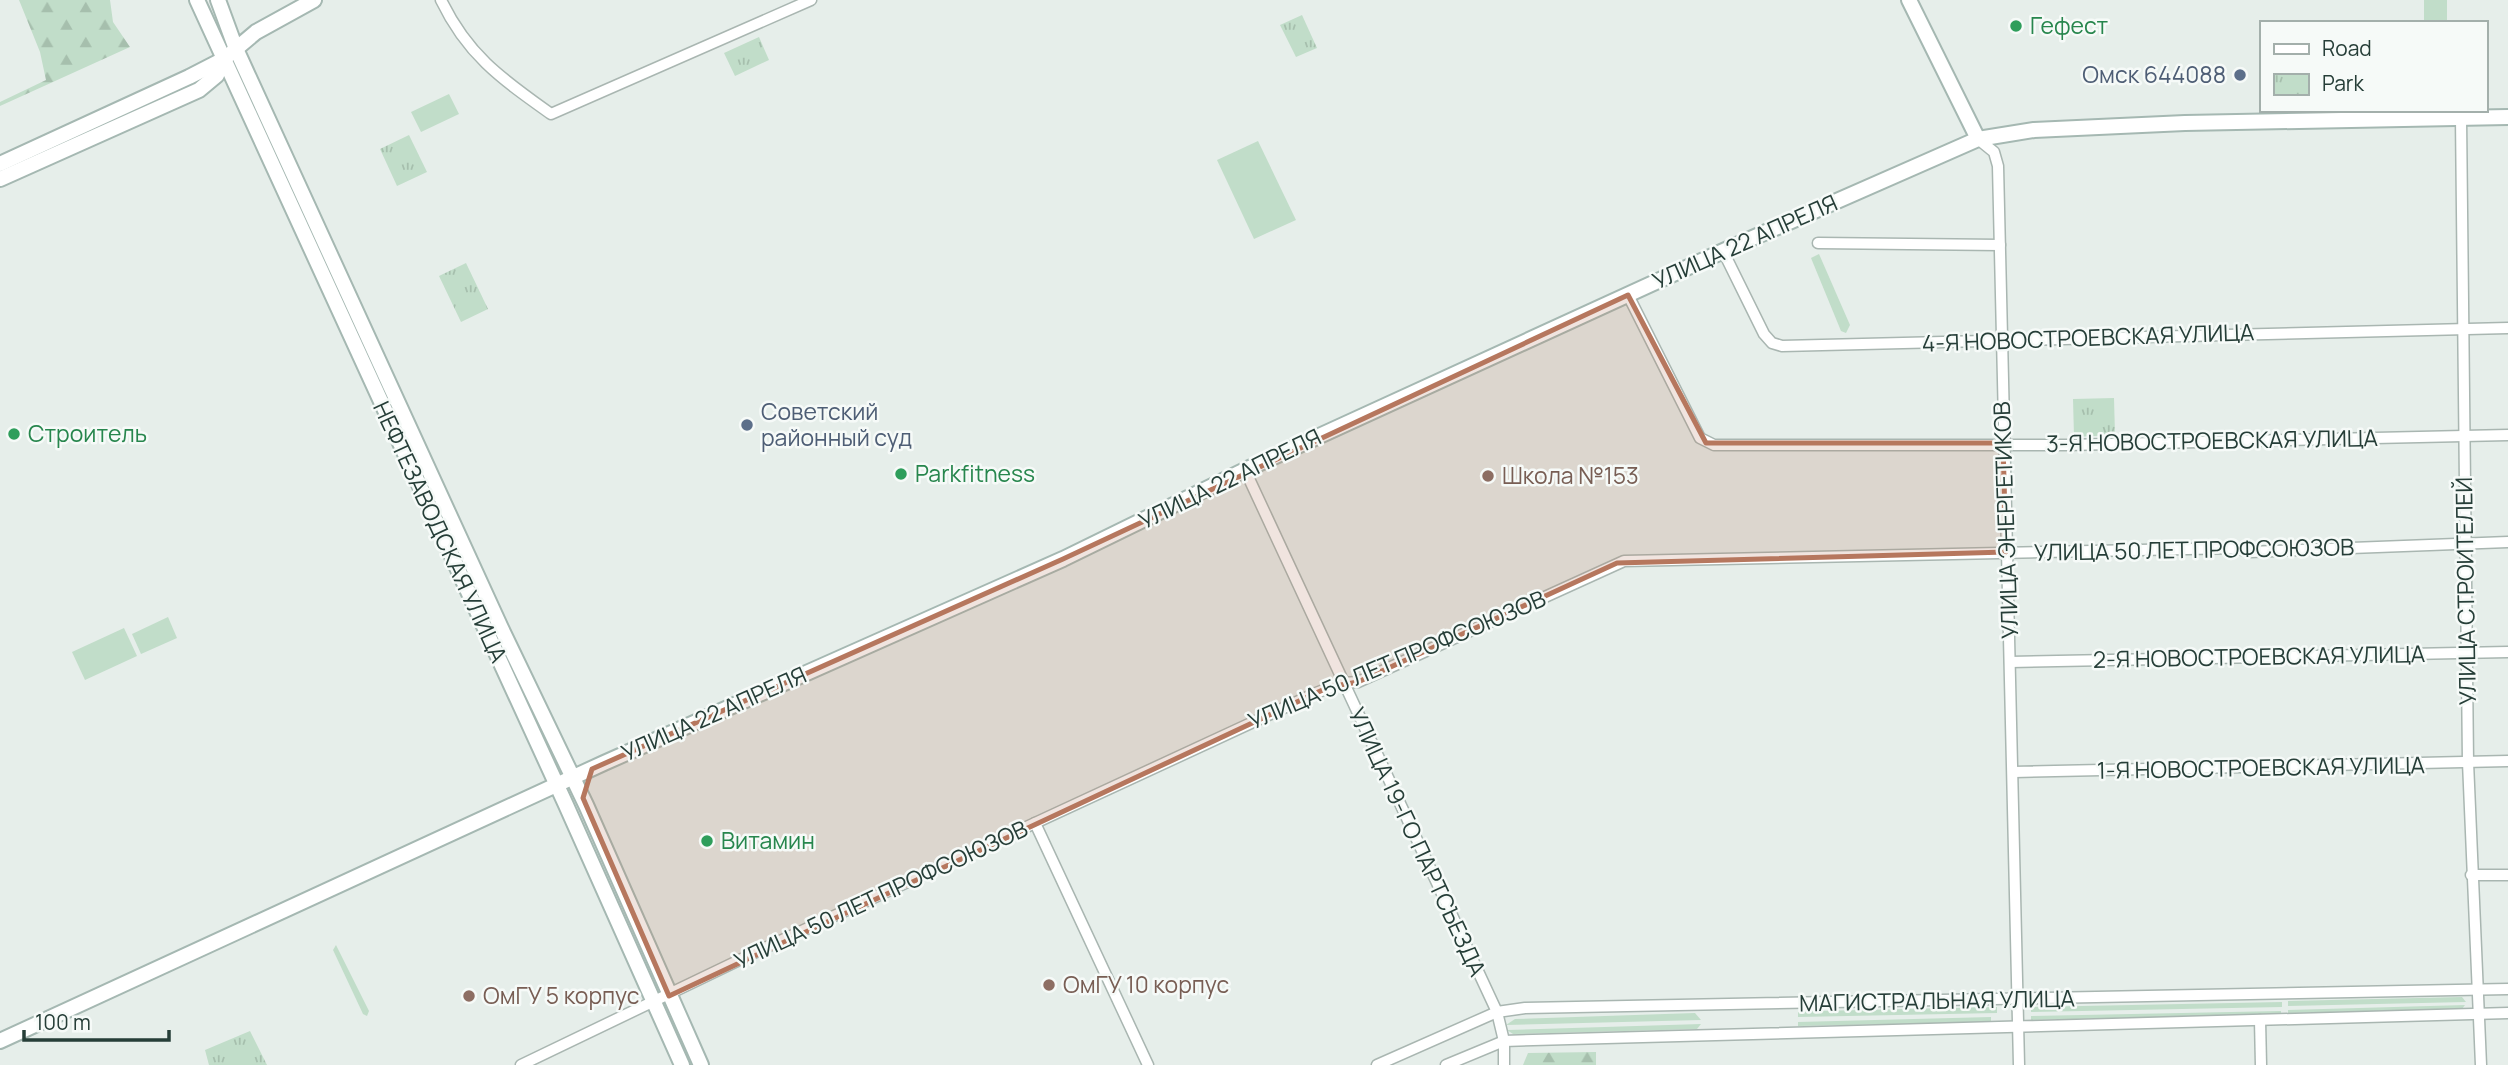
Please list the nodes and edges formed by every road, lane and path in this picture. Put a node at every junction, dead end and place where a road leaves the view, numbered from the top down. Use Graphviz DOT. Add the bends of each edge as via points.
graph roads {
  1 [pos="197,0"];
  2 [pos="218,0"];
  3 [pos="314,0"];
  4 [pos="440,0"];
  5 [pos="811,0"];
  6 [pos="1909,0"];
  7 [pos="236,49"];
  8 [pos="224,59"];
  9 [pos="2508,117"];
  10 [pos="2461,118"];
  11 [pos="1978,139"];
  12 [pos="0,164"];
  13 [pos="0,179"];
  14 [pos="1818,243"];
  15 [pos="2000,245"];
  16 [pos="1723,251"];
  17 [pos="1628,295"];
  18 [pos="2508,328"];
  19 [pos="2465,329"];
  20 [pos="2003,342"];
  21 [pos="2508,435"];
  22 [pos="2466,436"];
  23 [pos="2003,443"];
  24 [pos="1245,470"];
  25 [pos="2508,542"];
  26 [pos="2465,545"];
  27 [pos="2006,551"];
  28 [pos="2467,652"];
  29 [pos="2508,652"];
  30 [pos="2010,662"];
  31 [pos="1342,683"];
  32 [pos="565,761"];
  33 [pos="2508,761"];
  34 [pos="2468,762"];
  35 [pos="592,769"];
  36 [pos="550,771"];
  37 [pos="2014,772"];
  38 [pos="573,778"];
  39 [pos="557,786"];
  40 [pos="536,795"];
  41 [pos="583,798"];
  42 [pos="566,805"];
  43 [pos="1035,823"];
  44 [pos="2471,875"];
  45 [pos="2508,875"];
  46 [pos="2479,989"];
  47 [pos="2508,989"];
  48 [pos="669,996"];
  49 [pos="2017,1000"];
  50 [pos="654,1004"];
  51 [pos="1497,1012"];
  52 [pos="2480,1013"];
  53 [pos="2508,1013"];
  54 [pos="2260,1020"];
  55 [pos="2018,1026"];
  56 [pos="0,1041"];
  57 [pos="1504,1041"];
  58 [pos="521,1065"];
  59 [pos="682,1065"];
  60 [pos="701,1065"];
  61 [pos="1148,1065"];
  62 [pos="1377,1065"];
  63 [pos="1446,1065"];
  64 [pos="1504,1065"];
  65 [pos="2019,1065"];
  66 [pos="2261,1065"];
  67 [pos="2481,1065"];
  1 -- 8 [label="main road, НЕФТЕЗАВОДСКАЯ УЛИЦА"];
  2 -- 7 [label="main road, НЕФТЕЗАВОДСКАЯ УЛИЦА"];
  3 -- 7 [label="main road" via="256,32"];
  4 -- 5 [label="street" via="453,26 486,67 551,114"];
  6 -- 11 [label="main road, УЛИЦА ЭНЕРГЕТИКОВ"];
  7 -- 8 [label="main road"];
  7 -- 32 [label="main road, НЕФТЕЗАВОДСКАЯ УЛИЦА"];
  8 -- 12 [label="main road"];
  8 -- 13 [label="main road" via="217,75 199,90"];
  8 -- 36 [label="main road, НЕФТЕЗАВОДСКАЯ УЛИЦА"];
  9 -- 10 [label="main road, УЛИЦА 22 АПРЕЛЯ"];
  10 -- 11 [label="main road, УЛИЦА 22 АПРЕЛЯ" via="2185,123 2034,130"];
  10 -- 19 [label="street, УЛИЦА СТРОИТЕЛЕЙ"];
  11 -- 15 [label="street, УЛИЦА ЭНЕРГЕТИКОВ" via="1994,152 1998,166"];
  11 -- 16 [label="main road, УЛИЦА 22 АПРЕЛЯ"];
  14 -- 15 [label="street"];
  15 -- 20 [label="street, УЛИЦА ЭНЕРГЕТИКОВ"];
  16 -- 17 [label="main road, УЛИЦА 22 АПРЕЛЯ"];
  16 -- 20 [label="street, 4-Я НОВОСТРОЕВСКАЯ УЛИЦА" via="1772,343"];
  17 -- 23 [label="street, 3-Я НОВОСТРОЕВСКАЯ УЛИЦА" via="1706,443"];
  17 -- 24 [label="main road, УЛИЦА 22 АПРЕЛЯ"];
  18 -- 19 [label="street, 4-Я НОВОСТРОЕВСКАЯ УЛИЦА"];
  19 -- 20 [label="street, 4-Я НОВОСТРОЕВСКАЯ УЛИЦА"];
  19 -- 22 [label="street, УЛИЦА СТРОИТЕЛЕЙ"];
  20 -- 23 [label="street, УЛИЦА ЭНЕРГЕТИКОВ"];
  21 -- 22 [label="street, 3-Я НОВОСТРОЕВСКАЯ УЛИЦА"];
  22 -- 23 [label="street, 3-Я НОВОСТРОЕВСКАЯ УЛИЦА"];
  22 -- 26 [label="street, УЛИЦА СТРОИТЕЛЕЙ"];
  23 -- 27 [label="street, УЛИЦА ЭНЕРГЕТИКОВ"];
  24 -- 31 [label="street, УЛИЦА 19-ГО ПАРТСЪЕЗДА"];
  24 -- 35 [label="main road, УЛИЦА 22 АПРЕЛЯ" via="1077,553"];
  25 -- 26 [label="street, УЛИЦА 50 ЛЕТ ПРОФСОЮЗОВ"];
  26 -- 27 [label="street, УЛИЦА 50 ЛЕТ ПРОФСОЮЗОВ" via="2250,552 2235,548"];
  26 -- 28 [label="street, УЛИЦА СТРОИТЕЛЕЙ"];
  27 -- 30 [label="street, УЛИЦА ЭНЕРГЕТИКОВ"];
  27 -- 31 [label="street, УЛИЦА 50 ЛЕТ ПРОФСОЮЗОВ" via="1624,561 1358,682"];
  28 -- 29 [label="street, 2-Я НОВОСТРОЕВСКАЯ УЛИЦА"];
  28 -- 30 [label="street, 2-Я НОВОСТРОЕВСКАЯ УЛИЦА"];
  28 -- 34 [label="street, УЛИЦА СТРОИТЕЛЕЙ"];
  30 -- 37 [label="street, УЛИЦА ЭНЕРГЕТИКОВ"];
  31 -- 43 [label="street, УЛИЦА 50 ЛЕТ ПРОФСОЮЗОВ"];
  31 -- 51 [label="street, УЛИЦА 19-ГО ПАРТСЪЕЗДА"];
  32 -- 35 [label="main road"];
  32 -- 38 [label="main road, НЕФТЕЗАВОДСКАЯ УЛИЦА"];
  33 -- 34 [label="street, 1-Я НОВОСТРОЕВСКАЯ УЛИЦА"];
  34 -- 37 [label="street, 1-Я НОВОСТРОЕВСКАЯ УЛИЦА"];
  34 -- 44 [label="street, УЛИЦА СТРОИТЕЛЕЙ"];
  35 -- 38 [label="main road, УЛИЦА 22 АПРЕЛЯ"];
  35 -- 41 [label="main road"];
  36 -- 39 [label="main road, НЕФТЕЗАВОДСКАЯ УЛИЦА"];
  36 -- 40 [label="main road" via="548,782"];
  37 -- 49 [label="street, УЛИЦА ЭНЕРГЕТИКОВ"];
  38 -- 39 [label="main road, УЛИЦА 22 АПРЕЛЯ"];
  38 -- 41 [label="main road, НЕФТЕЗАВОДСКАЯ УЛИЦА"];
  39 -- 40 [label="main road, УЛИЦА 22 АПРЕЛЯ"];
  39 -- 42 [label="main road, НЕФТЕЗАВОДСКАЯ УЛИЦА"];
  40 -- 42 [label="main road" via="552,794"];
  40 -- 56 [label="main road, УЛИЦА 22 АПРЕЛЯ"];
  41 -- 48 [label="main road, НЕФТЕЗАВОДСКАЯ УЛИЦА"];
  42 -- 50 [label="main road, НЕФТЕЗАВОДСКАЯ УЛИЦА"];
  43 -- 48 [label="street, УЛИЦА 50 ЛЕТ ПРОФСОЮЗОВ"];
  43 -- 61 [label="street"];
  44 -- 45 [label="street"];
  44 -- 46 [label="street, УЛИЦА СТРОИТЕЛЕЙ"];
  46 -- 47 [label="street, МАГИСТРАЛЬНАЯ УЛИЦА"];
  46 -- 49 [label="street, МАГИСТРАЛЬНАЯ УЛИЦА"];
  46 -- 52 [label="street, УЛИЦА СТРОИТЕЛЕЙ"];
  48 -- 50 [label="street, УЛИЦА 50 ЛЕТ ПРОФСОЮЗОВ"];
  48 -- 60 [label="main road, НЕФТЕЗАВОДСКАЯ УЛИЦА"];
  49 -- 51 [label="street, МАГИСТРАЛЬНАЯ УЛИЦА"];
  49 -- 55 [label="street, УЛИЦА ЭНЕРГЕТИКОВ"];
  50 -- 58 [label="street, УЛИЦА 50 ЛЕТ ПРОФСОЮЗОВ"];
  50 -- 59 [label="main road, НЕФТЕЗАВОДСКАЯ УЛИЦА"];
  51 -- 57 [label="street, УЛИЦА 19-ГО ПАРТСЪЕЗДА"];
  51 -- 62 [label="street, МАГИСТРАЛЬНАЯ УЛИЦА"];
  52 -- 53 [label="street, МАГИСТРАЛЬНАЯ УЛИЦА"];
  52 -- 54 [label="street, МАГИСТРАЛЬНАЯ УЛИЦА"];
  52 -- 67 [label="street, УЛИЦА СТРОИТЕЛЕЙ"];
  54 -- 55 [label="street, МАГИСТРАЛЬНАЯ УЛИЦА"];
  54 -- 66 [label="street"];
  55 -- 57 [label="street, МАГИСТРАЛЬНАЯ УЛИЦА"];
  55 -- 65 [label="street, УЛИЦА ЭНЕРГЕТИКОВ"];
  57 -- 63 [label="street, МАГИСТРАЛЬНАЯ УЛИЦА"];
  57 -- 64 [label="street, УЛИЦА 19-ГО ПАРТСЪЕЗДА"];
}
